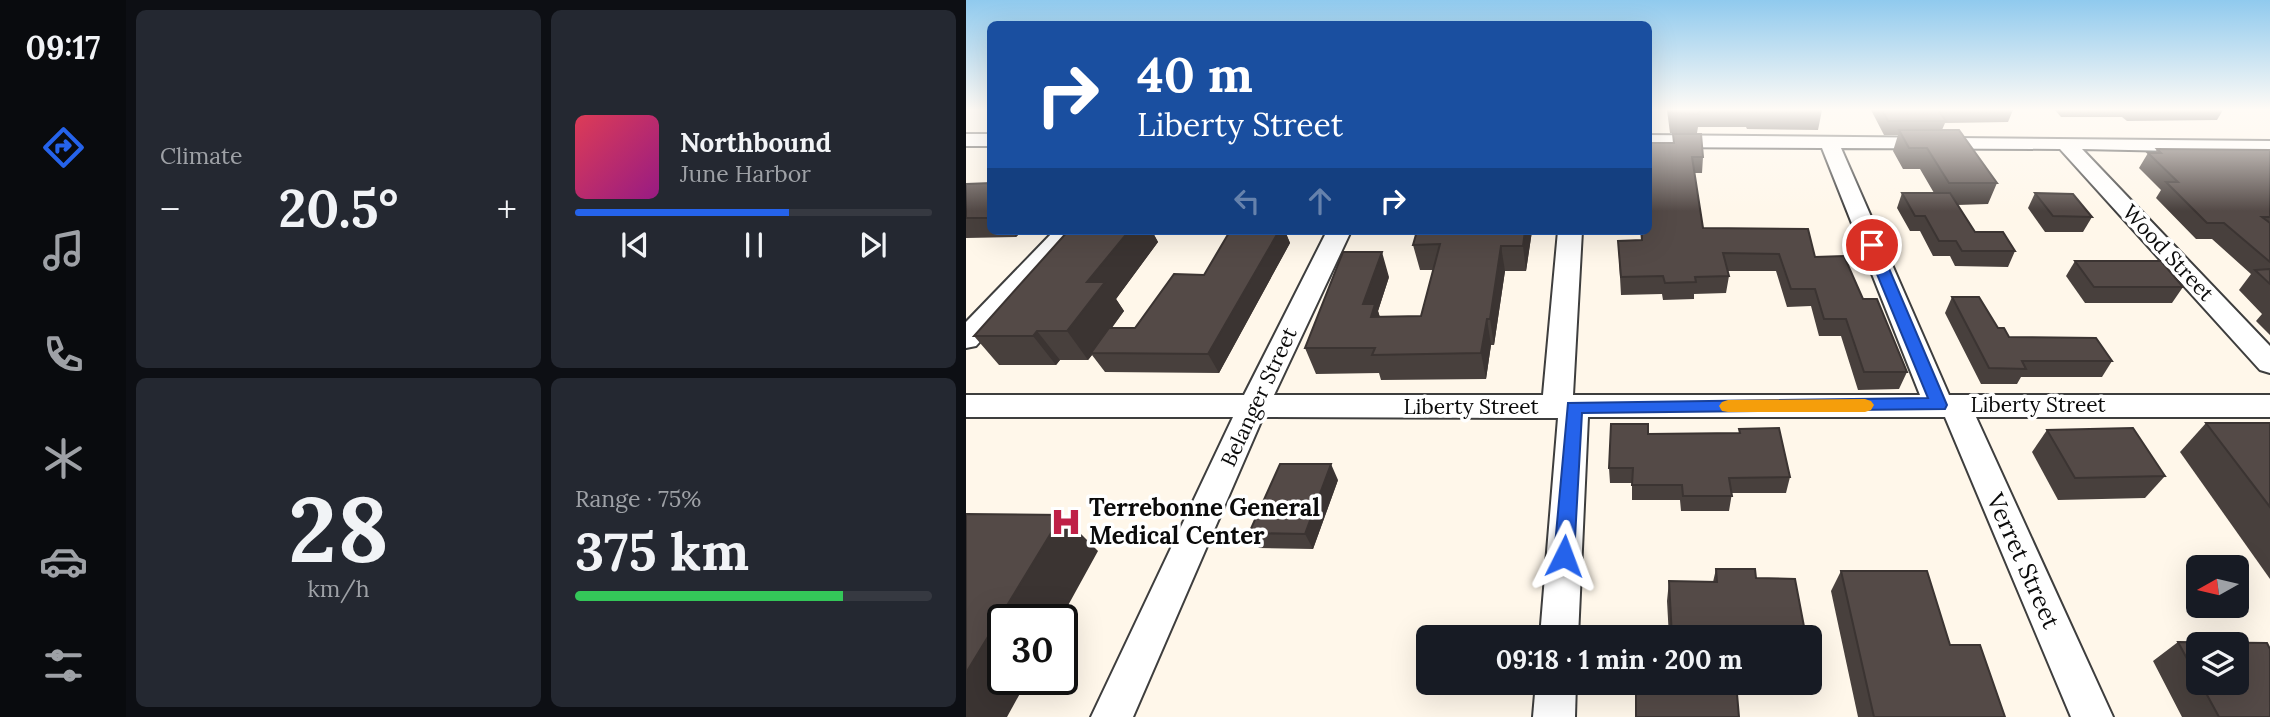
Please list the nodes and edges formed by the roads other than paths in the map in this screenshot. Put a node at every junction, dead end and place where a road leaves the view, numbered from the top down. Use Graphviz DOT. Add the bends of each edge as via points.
graph roads {
  1 [pos="1830,143"];
  2 [pos="2065,143"];
  3 [pos="2089,143"];
  4 [pos="2270,147"];
  5 [pos="1063,235"];
  6 [pos="1337,235"];
  7 [pos="1570,235"];
  8 [pos="966,339"];
  9 [pos="2270,363"];
  10 [pos="1947,405"];
  11 [pos="2270,405"];
  12 [pos="966,406"];
  13 [pos="1253,407"];
  14 [pos="1565,407"];
  15 [pos="1559,625"];
  16 [pos="1555,695"];
  17 [pos="1112,717"];
  18 [pos="1554,717"];
  19 [pos="2092,717"];
  1 -- 10 [label="street, Verret Street"];
  2 -- 9 [label="street, Wood Street"];
  3 -- 4 [label="street"];
  5 -- 8 [label="street"];
  6 -- 13 [label="street, Belanger Street"];
  7 -- 14 [label="street"];
  10 -- 11 [label="street, Liberty Street"];
  10 -- 14 [label="street, Liberty Street"];
  10 -- 19 [label="street, Verret Street"];
  12 -- 13 [label="street, Liberty Street"];
  13 -- 14 [label="street, Liberty Street"];
  13 -- 17 [label="street, Belanger Street"];
  14 -- 15 [label="street"];
  16 -- 18 [label="street"];
}
